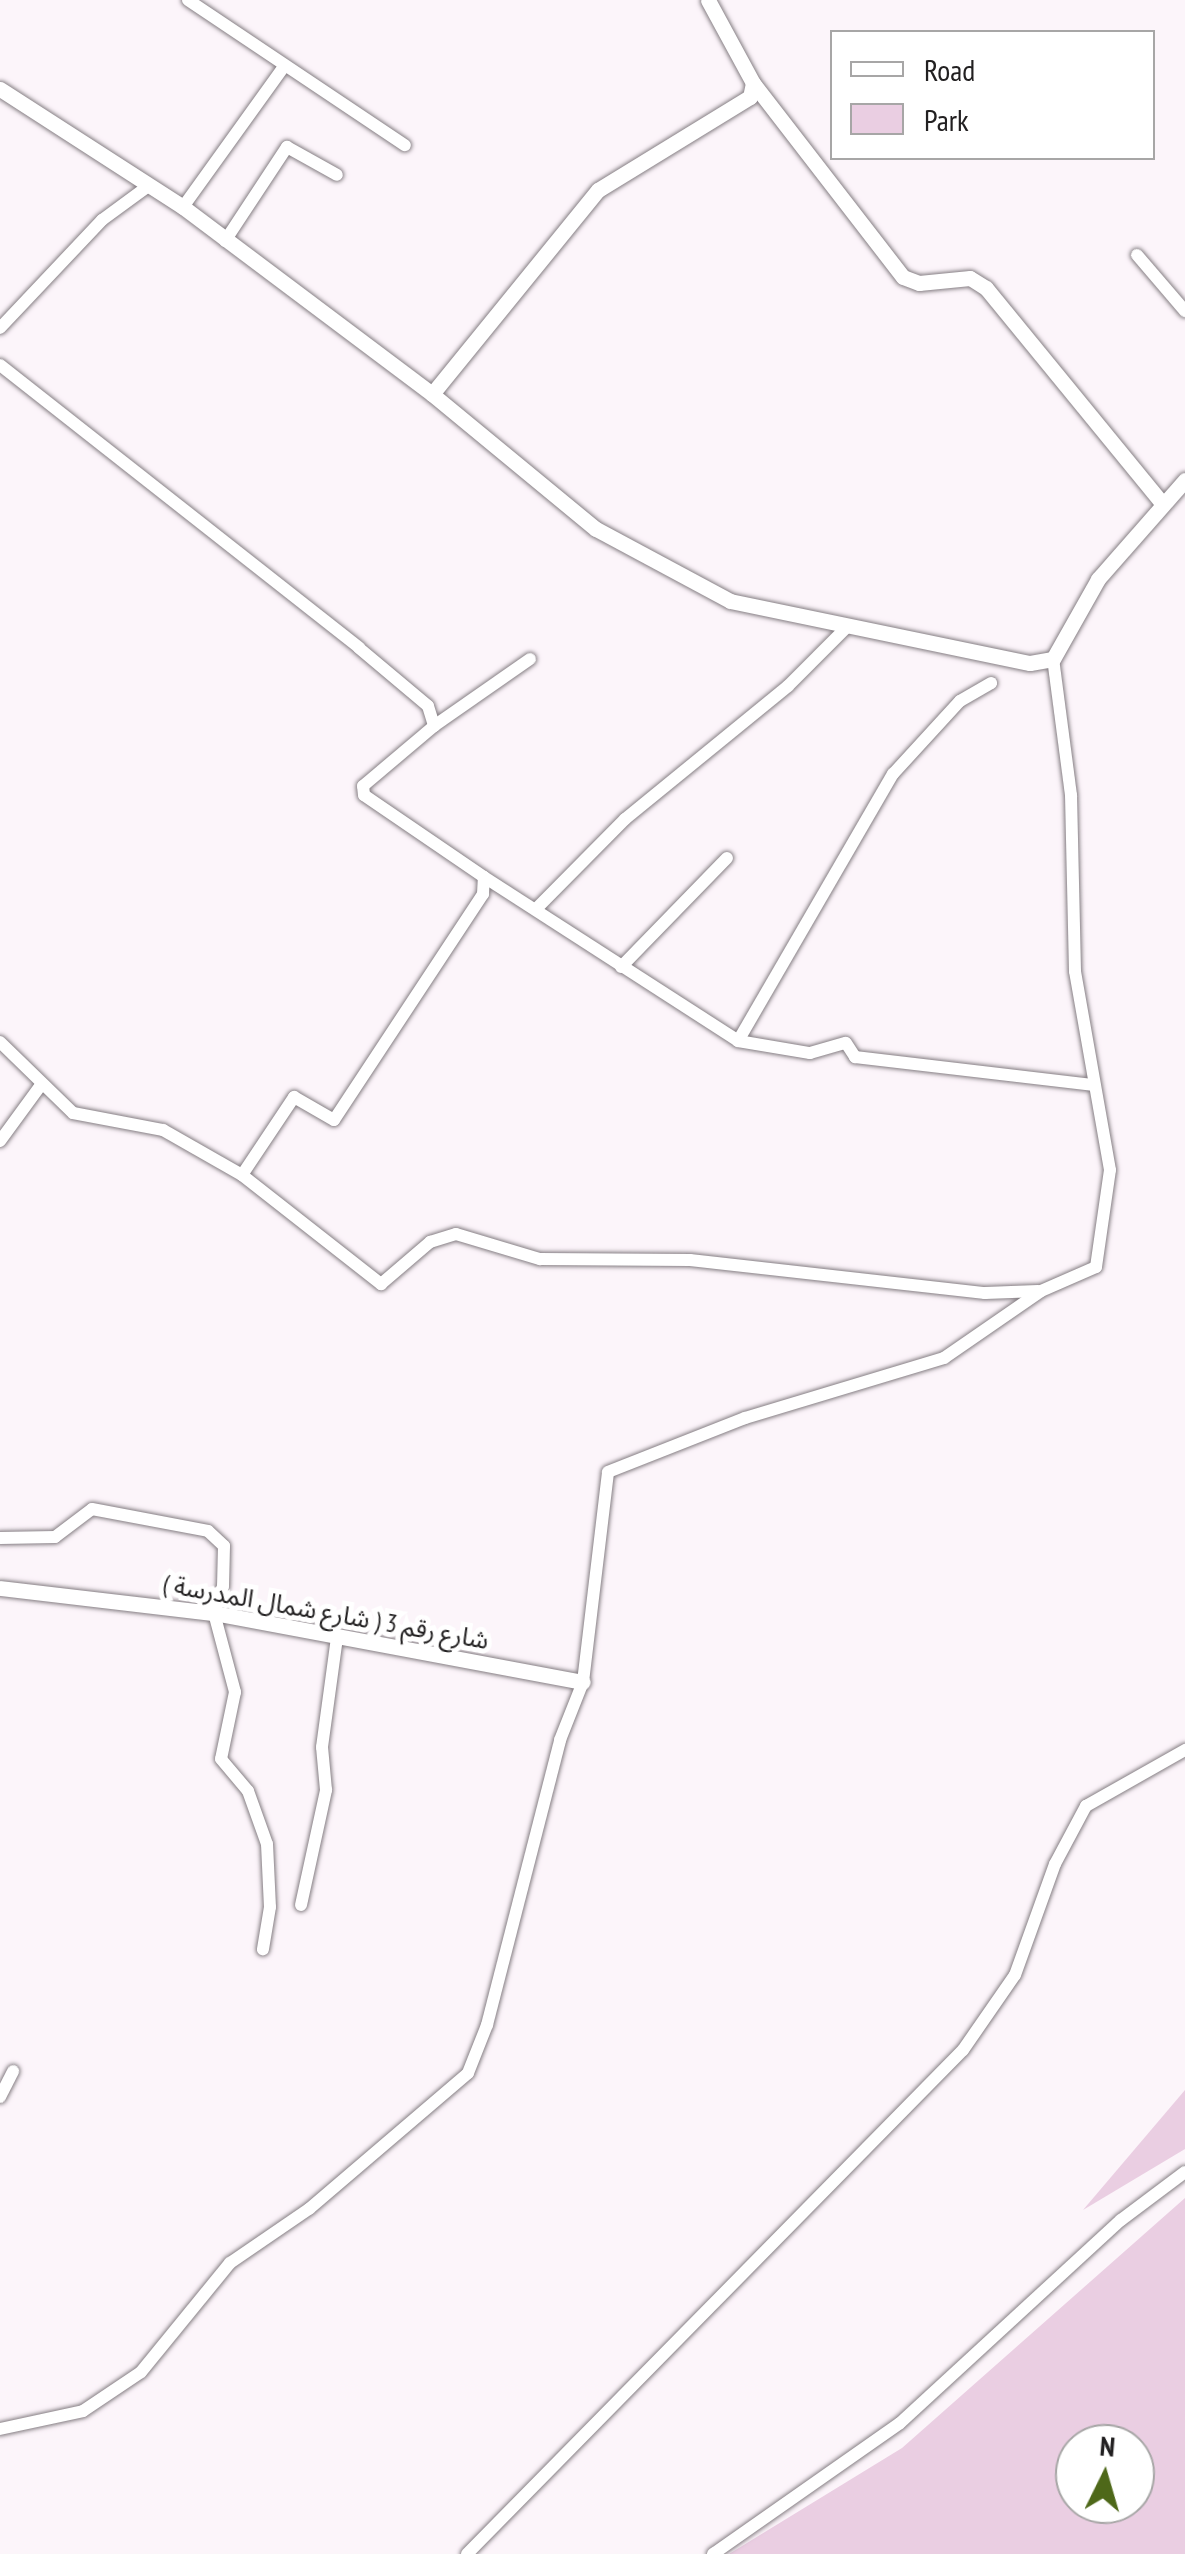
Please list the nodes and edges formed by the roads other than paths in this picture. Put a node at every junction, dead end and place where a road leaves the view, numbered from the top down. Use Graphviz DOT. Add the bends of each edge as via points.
graph roads {
  1 [pos="188,0"];
  2 [pos="708,0"];
  3 [pos="282,69"];
  4 [pos="753,83"];
  5 [pos="2,93"];
  6 [pos="404,145"];
  7 [pos="338,175"];
  8 [pos="148,188"];
  9 [pos="183,207"];
  10 [pos="224,240"];
  11 [pos="1137,255"];
  12 [pos="1185,311"];
  13 [pos="0,328"];
  14 [pos="0,365"];
  15 [pos="432,394"];
  16 [pos="1185,480"];
  17 [pos="1162,502"];
  18 [pos="847,627"];
  19 [pos="530,659"];
  20 [pos="1053,660"];
  21 [pos="991,683"];
  22 [pos="434,726"];
  23 [pos="727,858"];
  24 [pos="484,877"];
  25 [pos="536,909"];
  26 [pos="621,967"];
  27 [pos="0,1042"];
  28 [pos="738,1042"];
  29 [pos="42,1085"];
  30 [pos="1094,1085"];
  31 [pos="0,1141"];
  32 [pos="242,1175"];
  33 [pos="1041,1291"];
  34 [pos="0,1538"];
  35 [pos="0,1588"];
  36 [pos="214,1613"];
  37 [pos="337,1637"];
  38 [pos="583,1682"];
  39 [pos="1185,1750"];
  40 [pos="301,1905"];
  41 [pos="262,1949"];
  42 [pos="14,2070"];
  43 [pos="0,2097"];
  44 [pos="1185,2172"];
  45 [pos="0,2429"];
  46 [pos="468,2554"];
  47 [pos="713,2554"];
  1 -- 3 [label="street"];
  2 -- 4 [label="street"];
  3 -- 6 [label="street"];
  3 -- 9 [label="street"];
  4 -- 15 [label="street" via="750,98 598,190"];
  4 -- 17 [label="street" via="903,277 919,283 970,278 986,288"];
  5 -- 8 [label="street"];
  7 -- 10 [label="street" via="287,147"];
  8 -- 9 [label="street"];
  8 -- 13 [label="street" via="102,220"];
  9 -- 10 [label="street"];
  10 -- 15 [label="street"];
  11 -- 12 [label="street"];
  14 -- 22 [label="street" via="359,648 428,706"];
  15 -- 18 [label="street" via="596,529 644,560 730,602"];
  16 -- 17 [label="street"];
  17 -- 20 [label="street" via="1098,578"];
  18 -- 20 [label="street" via="1030,663"];
  18 -- 25 [label="street" via="788,686 625,819"];
  19 -- 22 [label="street"];
  20 -- 30 [label="street" via="1071,795 1075,971"];
  21 -- 28 [label="street" via="960,702 893,774"];
  22 -- 24 [label="street" via="364,786 364,796"];
  23 -- 26 [label="street"];
  24 -- 25 [label="street"];
  24 -- 32 [label="street" via="482,894 334,1120 294,1096"];
  25 -- 26 [label="street"];
  26 -- 28 [label="street"];
  27 -- 29 [label="street"];
  28 -- 30 [label="street" via="810,1053 846,1043 855,1057"];
  29 -- 31 [label="street"];
  29 -- 32 [label="street" via="73,1113 162,1130"];
  30 -- 33 [label="street" via="1110,1170 1102,1257 1088,1272"];
  32 -- 33 [label="street" via="380,1284 430,1242 456,1234 540,1259 690,1260 985,1293"];
  33 -- 38 [label="street" via="944,1358 746,1418 608,1472"];
  34 -- 36 [label="street" via="54,1537 92,1509 208,1531 224,1546"];
  35 -- 36 [label="street, شارع رقم 3 ( شارع شمال المدرسة )"];
  36 -- 37 [label="street, شارع رقم 3 ( شارع شمال المدرسة )"];
  36 -- 41 [label="street" via="236,1692 221,1760 248,1792 267,1844 270,1907"];
  37 -- 38 [label="street, شارع رقم 3 ( شارع شمال المدرسة )"];
  37 -- 40 [label="street" via="322,1747 326,1790"];
  38 -- 45 [label="street" via="560,1740 468,2073 309,2209 230,2263 141,2372 84,2411"];
  39 -- 46 [label="street" via="1086,1806 1055,1864 1015,1975 963,2050"];
  42 -- 43 [label="street"];
  44 -- 47 [label="street" via="1121,2220 900,2422"];
}
